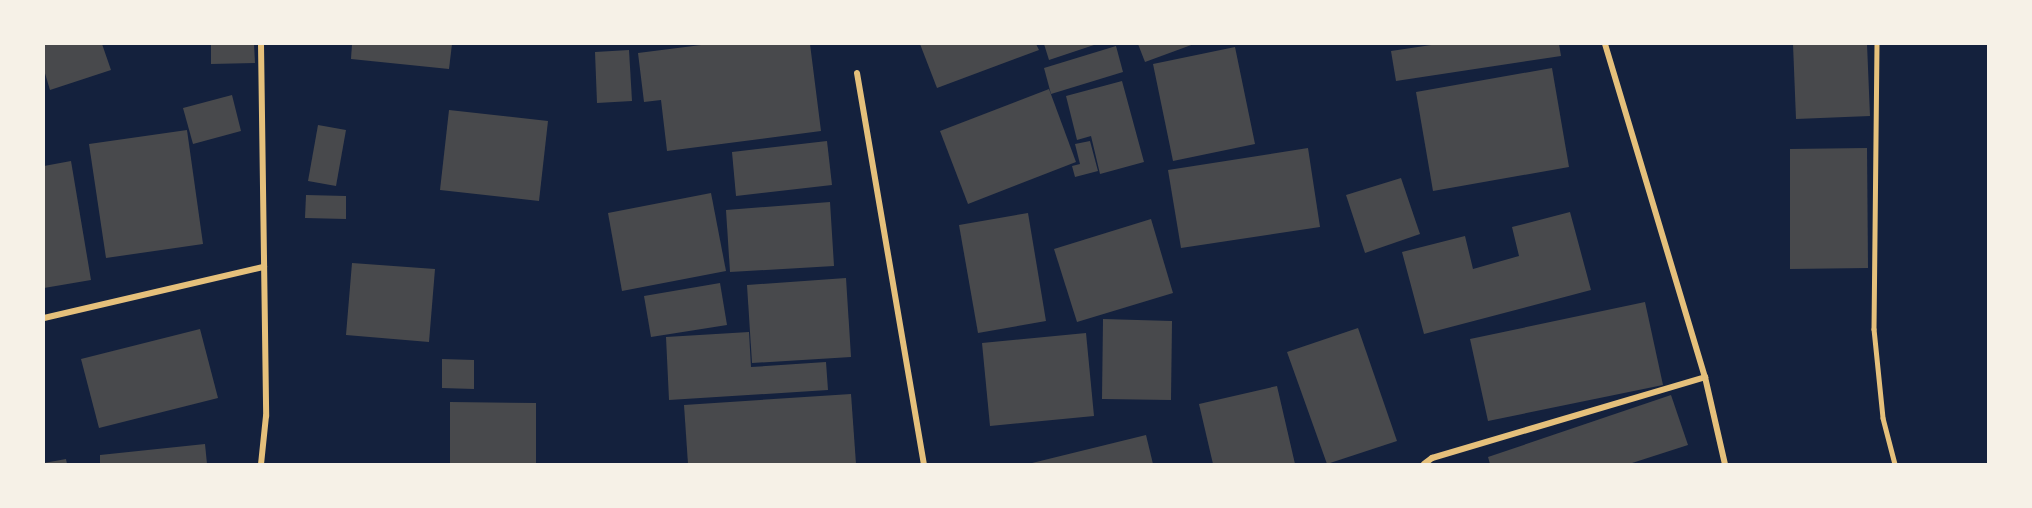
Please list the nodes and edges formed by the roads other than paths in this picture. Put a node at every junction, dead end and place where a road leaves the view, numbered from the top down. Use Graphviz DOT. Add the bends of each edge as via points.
graph roads {
  1 [pos="261,44"];
  2 [pos="1605,44"];
  3 [pos="1877,44"];
  4 [pos="857,73"];
  5 [pos="264,267"];
  6 [pos="44,318"];
  7 [pos="1705,378"];
  8 [pos="261,465"];
  9 [pos="924,465"];
  10 [pos="1424,465"];
  11 [pos="1725,465"];
  12 [pos="1895,465"];
  1 -- 5 [label="street"];
  2 -- 7 [label="street"];
  3 -- 12 [label="lane" via="1874,329 1883,418"];
  4 -- 9 [label="street"];
  5 -- 6 [label="street"];
  5 -- 8 [label="street" via="266,416"];
  7 -- 10 [label="street" via="1432,458"];
  7 -- 11 [label="street"];
}
